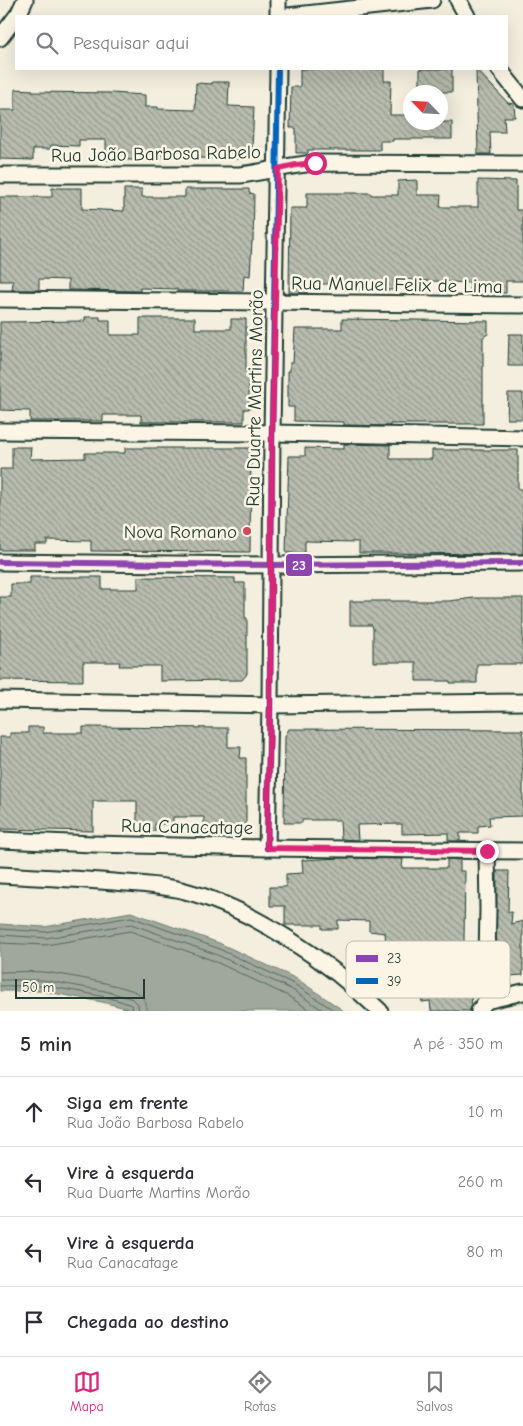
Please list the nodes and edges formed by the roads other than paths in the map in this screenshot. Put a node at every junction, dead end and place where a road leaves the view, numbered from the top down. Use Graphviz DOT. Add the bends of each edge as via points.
graph roads {
  1 [pos="24,0"];
  2 [pos="278,0"];
  3 [pos="432,0"];
  4 [pos="458,0"];
  5 [pos="17,15"];
  6 [pos="278,15"];
  7 [pos="297,15"];
  8 [pos="467,15"];
  9 [pos="15,18"];
  10 [pos="0,38"];
  11 [pos="278,70"];
  12 [pos="500,70"];
  13 [pos="523,99"];
  14 [pos="523,164"];
  15 [pos="278,169"];
  16 [pos="0,175"];
  17 [pos="0,299"];
  18 [pos="275,302"];
  19 [pos="523,305"];
  20 [pos="0,431"];
  21 [pos="272,433"];
  22 [pos="523,438"];
  23 [pos="0,562"];
  24 [pos="523,563"];
  25 [pos="272,565"];
  26 [pos="0,700"];
  27 [pos="523,702"];
  28 [pos="270,705"];
  29 [pos="0,840"];
  30 [pos="267,848"];
  31 [pos="523,850"];
  32 [pos="487,851"];
  33 [pos="0,875"];
  34 [pos="486,941"];
  35 [pos="346,982"];
  36 [pos="523,992"];
  37 [pos="510,997"];
  38 [pos="366,998"];
  39 [pos="506,998"];
  40 [pos="483,1006"];
  41 [pos="380,1011"];
  1 -- 5 [label="street"];
  2 -- 6 [label="street"];
  3 -- 7 [label="street"];
  4 -- 8 [label="street"];
  9 -- 10 [label="street"];
  11 -- 15 [label="street, Rua Duarte Martins Morão"];
  12 -- 13 [label="street"];
  14 -- 15 [label="street, Rua João Barbosa Rabelo" via="315,163"];
  15 -- 16 [label="street, Rua João Barbosa Rabelo" via="240,175"];
  15 -- 18 [label="street, Rua Duarte Martins Morão"];
  17 -- 18 [label="street, Rua Manuel Felix de Lima"];
  18 -- 19 [label="street, Rua Manuel Felix de Lima"];
  18 -- 21 [label="street, Rua Duarte Martins Morão"];
  20 -- 21 [label="street"];
  21 -- 22 [label="street"];
  21 -- 25 [label="street, Rua Duarte Martins Morão"];
  23 -- 25 [label="street"];
  24 -- 25 [label="street"];
  25 -- 28 [label="street, Rua Duarte Martins Morão"];
  26 -- 28 [label="street"];
  27 -- 28 [label="street"];
  28 -- 30 [label="street, Rua Duarte Martins Morão"];
  29 -- 30 [label="street, Rua Canacatage"];
  30 -- 32 [label="street, Rua Canacatage"];
  31 -- 32 [label="street, Rua Canacatage"];
  32 -- 34 [label="street"];
  33 -- 35 [label="street" via="56,877 184,891 238,911 285,937"];
  36 -- 37 [label="street"];
  38 -- 41 [label="street"];
  39 -- 40 [label="street"];
}
